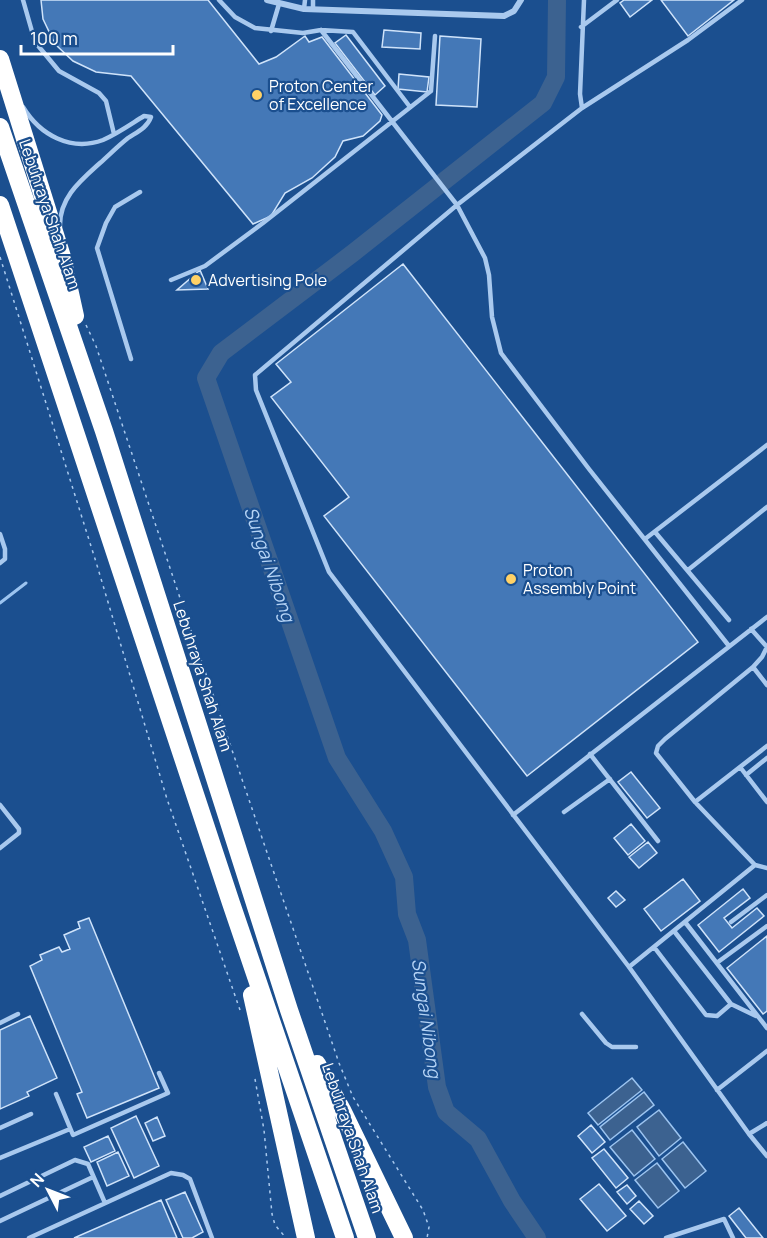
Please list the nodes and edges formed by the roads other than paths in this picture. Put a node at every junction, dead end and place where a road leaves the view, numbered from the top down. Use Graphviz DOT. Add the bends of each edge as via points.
graph roads {
  1 [pos="23,0"];
  2 [pos="219,0"];
  3 [pos="267,0"];
  4 [pos="305,0"];
  5 [pos="314,0"];
  6 [pos="521,0"];
  7 [pos="584,0"];
  8 [pos="617,0"];
  9 [pos="742,0"];
  10 [pos="279,4"];
  11 [pos="304,9"];
  12 [pos="313,9"];
  13 [pos="581,27"];
  14 [pos="321,30"];
  15 [pos="271,31"];
  16 [pos="435,36"];
  17 [pos="0,57"];
  18 [pos="410,107"];
  19 [pos="582,108"];
  20 [pos="392,121"];
  21 [pos="0,127"];
  22 [pos="114,134"];
  23 [pos="140,192"];
  24 [pos="0,205"];
  25 [pos="457,205"];
  26 [pos="62,257"];
  27 [pos="171,280"];
  28 [pos="131,359"];
  29 [pos="104,431"];
  30 [pos="767,445"];
  31 [pos="767,507"];
  32 [pos="655,532"];
  33 [pos="0,534"];
  34 [pos="645,540"];
  35 [pos="0,563"];
  36 [pos="688,570"];
  37 [pos="767,617"];
  38 [pos="729,620"];
  39 [pos="751,629"];
  40 [pos="729,646"];
  41 [pos="753,667"];
  42 [pos="767,685"];
  43 [pos="767,746"];
  44 [pos="590,754"];
  45 [pos="767,758"];
  46 [pos="740,767"];
  47 [pos="746,774"];
  48 [pos="610,780"];
  49 [pos="695,802"];
  50 [pos="767,802"];
  51 [pos="0,805"];
  52 [pos="564,812"];
  53 [pos="513,815"];
  54 [pos="658,841"];
  55 [pos="0,848"];
  56 [pos="755,865"];
  57 [pos="767,868"];
  58 [pos="767,895"];
  59 [pos="231,903"];
  60 [pos="685,922"];
  61 [pos="731,922"];
  62 [pos="767,926"];
  63 [pos="674,931"];
  64 [pos="654,947"];
  65 [pos="718,962"];
  66 [pos="628,968"];
  67 [pos="731,1004"];
  68 [pos="18,1014"];
  69 [pos="582,1014"];
  70 [pos="756,1016"];
  71 [pos="293,1020"];
  72 [pos="0,1023"];
  73 [pos="767,1028"];
  74 [pos="636,1047"];
  75 [pos="767,1051"];
  76 [pos="159,1072"];
  77 [pos="717,1090"];
  78 [pos="56,1095"];
  79 [pos="31,1113"];
  80 [pos="767,1123"];
  81 [pos="0,1128"];
  82 [pos="70,1129"];
  83 [pos="749,1134"];
  84 [pos="767,1156"];
  85 [pos="0,1158"];
  86 [pos="93,1177"];
  87 [pos="0,1196"];
  88 [pos="105,1203"];
  89 [pos="0,1221"];
  90 [pos="28,1238"];
  91 [pos="212,1238"];
  92 [pos="306,1238"];
  93 [pos="345,1238"];
  94 [pos="367,1238"];
  95 [pos="404,1238"];
  96 [pos="666,1238"];
  97 [pos="733,1238"];
  1 -- 22 [label="lane" via="35,42 59,71 106,101"];
  2 -- 15 [label="lane" via="245,23"];
  3 -- 10 [label="street"];
  4 -- 11 [label="lane"];
  5 -- 12 [label="lane"];
  6 -- 12 [label="street" via="514,11 504,16"];
  7 -- 13 [label="lane"];
  8 -- 13 [label="lane"];
  9 -- 19 [label="lane"];
  10 -- 11 [label="street"];
  10 -- 15 [label="lane"];
  11 -- 12 [label="street"];
  13 -- 19 [label="lane"];
  14 -- 15 [label="lane"];
  14 -- 18 [label="lane" via="353,32"];
  14 -- 20 [label="lane"];
  16 -- 18 [label="lane" via="431,91"];
  17 -- 22 [label="lane" via="24,109 42,131 63,141 91,143"];
  17 -- 26 [label="highway"];
  18 -- 20 [label="lane"];
  19 -- 25 [label="lane"];
  20 -- 25 [label="lane"];
  20 -- 27 [label="lane" via="205,266"];
  21 -- 29 [label="highway, Lebuhraya Shah Alam"];
  22 -- 26 [label="lane" via="144,116 151,117 149,124 126,139 76,184 60,219"];
  23 -- 28 [label="lane" via="115,207 97,248"];
  24 -- 59 [label="highway"];
  25 -- 34 [label="lane" via="485,258 501,353"];
  25 -- 53 [label="lane" via="259,370 255,390 329,572"];
  26 -- 29 [label="highway" via="94,376"];
  29 -- 71 [label="highway, Lebuhraya Shah Alam"];
  30 -- 32 [label="lane"];
  31 -- 36 [label="lane"];
  32 -- 34 [label="lane"];
  32 -- 36 [label="lane"];
  33 -- 35 [label="lane" via="5,559"];
  34 -- 40 [label="lane"];
  36 -- 38 [label="lane"];
  37 -- 39 [label="lane"];
  39 -- 40 [label="lane"];
  39 -- 41 [label="lane" via="767,647"];
  40 -- 44 [label="lane"];
  41 -- 42 [label="lane"];
  41 -- 49 [label="lane" via="657,749 656,753"];
  43 -- 46 [label="lane"];
  44 -- 48 [label="lane"];
  44 -- 53 [label="lane"];
  45 -- 47 [label="lane"];
  46 -- 47 [label="lane"];
  46 -- 49 [label="lane"];
  47 -- 50 [label="lane"];
  48 -- 52 [label="lane"];
  48 -- 54 [label="lane"];
  49 -- 56 [label="lane"];
  51 -- 55 [label="lane" via="19,833"];
  53 -- 66 [label="lane"];
  56 -- 57 [label="lane"];
  56 -- 60 [label="lane"];
  58 -- 61 [label="lane"];
  59 -- 92 [label="highway"];
  59 -- 93 [label="highway"];
  60 -- 63 [label="lane"];
  60 -- 65 [label="lane"];
  62 -- 65 [label="lane"];
  63 -- 64 [label="lane"];
  63 -- 67 [label="lane"];
  64 -- 66 [label="lane"];
  64 -- 67 [label="lane" via="706,1016 717,1016"];
  65 -- 70 [label="lane"];
  66 -- 77 [label="lane"];
  67 -- 70 [label="lane"];
  68 -- 72 [label="lane"];
  69 -- 74 [label="lane" via="612,1047"];
  70 -- 73 [label="lane"];
  71 -- 94 [label="highway, Lebuhraya Shah Alam"];
  71 -- 95 [label="highway"];
  75 -- 77 [label="lane"];
  76 -- 82 [label="lane" via="168,1093 73,1135"];
  77 -- 83 [label="lane"];
  78 -- 82 [label="lane"];
  79 -- 81 [label="lane"];
  80 -- 83 [label="lane"];
  82 -- 85 [label="lane"];
  83 -- 84 [label="lane"];
  86 -- 87 [label="lane" via="88,1164 75,1160"];
  86 -- 88 [label="lane"];
  86 -- 89 [label="lane"];
  88 -- 90 [label="lane"];
  88 -- 91 [label="lane" via="171,1173 183,1175 189,1179"];
  96 -- 97 [label="lane" via="724,1220"];
}
